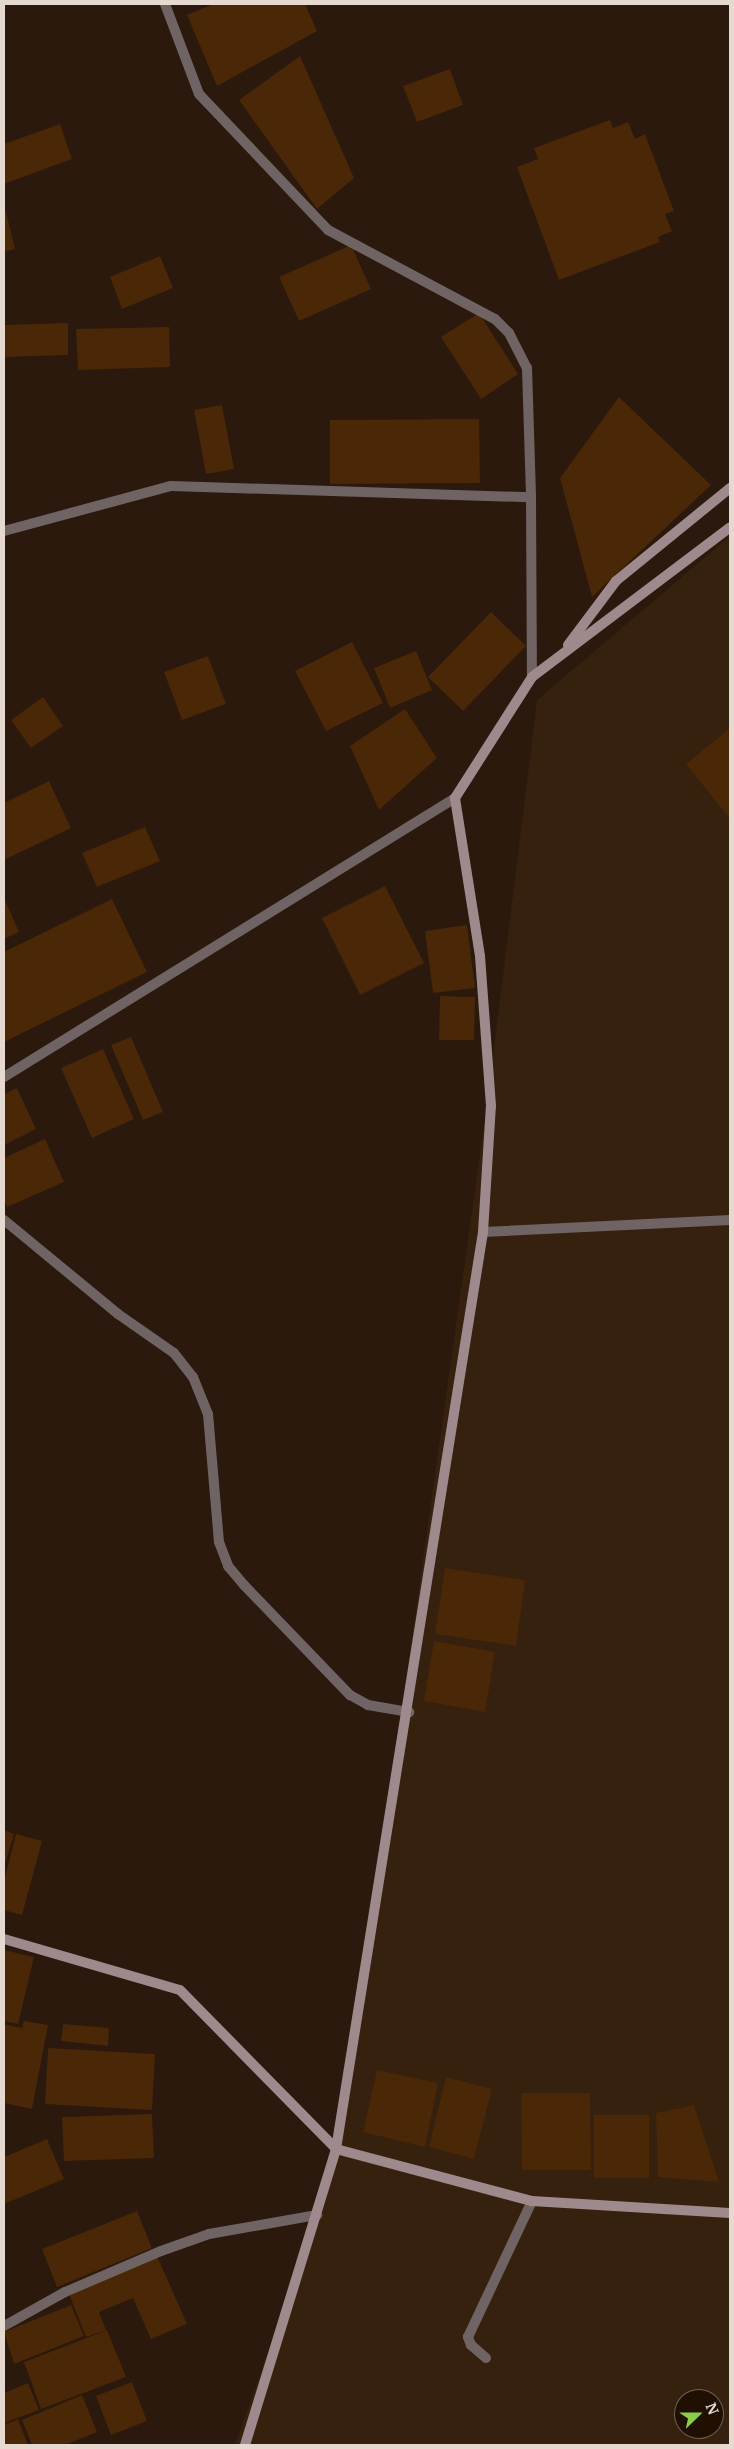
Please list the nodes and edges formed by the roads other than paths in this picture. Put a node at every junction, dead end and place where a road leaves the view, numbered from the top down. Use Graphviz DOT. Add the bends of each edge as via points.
graph roads {
  1 [pos="165,4"];
  2 [pos="730,488"];
  3 [pos="531,497"];
  4 [pos="730,527"];
  5 [pos="4,531"];
  6 [pos="563,652"];
  7 [pos="532,677"];
  8 [pos="455,798"];
  9 [pos="5,1074"];
  10 [pos="4,1220"];
  11 [pos="730,1220"];
  12 [pos="484,1232"];
  13 [pos="408,1712"];
  14 [pos="4,1939"];
  15 [pos="336,2149"];
  16 [pos="532,2201"];
  17 [pos="730,2213"];
  18 [pos="317,2215"];
  19 [pos="4,2326"];
  20 [pos="486,2358"];
  21 [pos="245,2445"];
  1 -- 3 [label="street" via="199,94 328,230 495,319 509,333 527,368"];
  2 -- 6 [label="street" via="616,581"];
  3 -- 5 [label="street" via="171,486"];
  3 -- 7 [label="street"];
  4 -- 6 [label="street"];
  6 -- 7 [label="street"];
  7 -- 8 [label="street"];
  8 -- 9 [label="street"];
  8 -- 12 [label="street" via="480,956 491,1106"];
  10 -- 13 [label="street" via="178,1359 193,1377 208,1414 219,1542 228,1566 350,1695 368,1705"];
  11 -- 12 [label="street"];
  12 -- 13 [label="street"];
  13 -- 15 [label="street"];
  14 -- 15 [label="street" via="180,1990"];
  15 -- 16 [label="street"];
  15 -- 18 [label="street"];
  16 -- 17 [label="street"];
  16 -- 20 [label="street" via="468,2337 471,2345"];
  18 -- 19 [label="street" via="209,2234 185,2242 66,2292"];
  18 -- 21 [label="street"];
}
